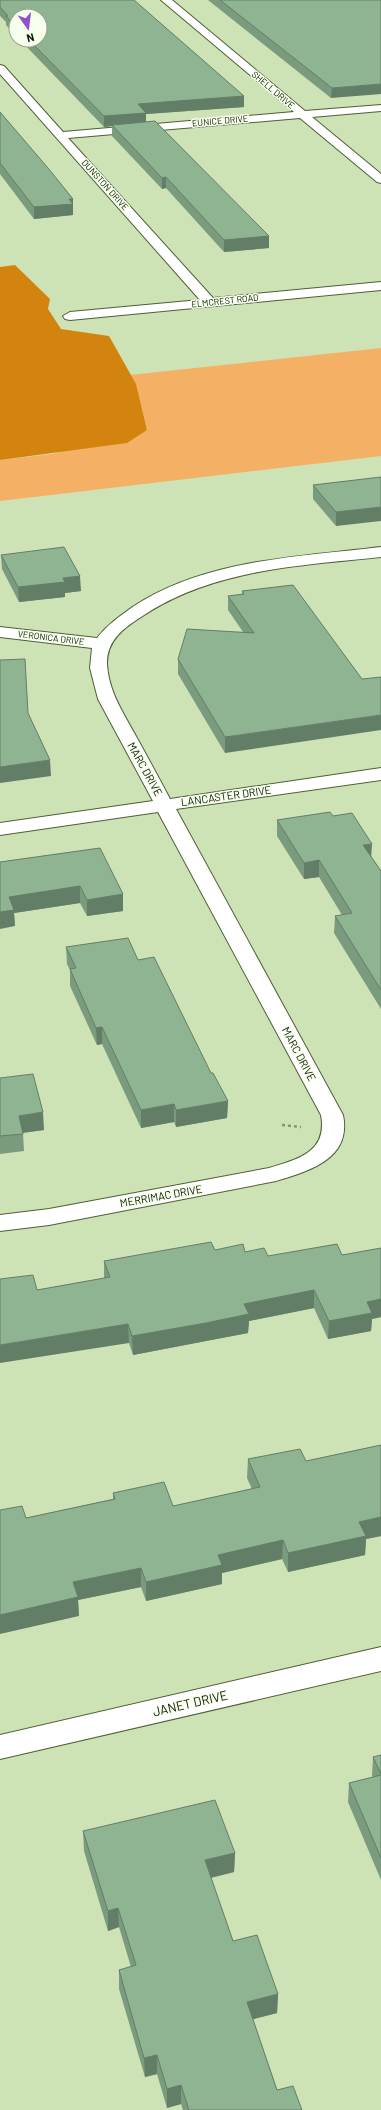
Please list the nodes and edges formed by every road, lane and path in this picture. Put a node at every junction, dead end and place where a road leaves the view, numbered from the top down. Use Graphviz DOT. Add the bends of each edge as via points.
graph roads {
  1 [pos="166,0"];
  2 [pos="0,68"];
  3 [pos="381,108"];
  4 [pos="303,115"];
  5 [pos="60,135"];
  6 [pos="381,180"];
  7 [pos="381,286"];
  8 [pos="210,302"];
  9 [pos="70,316"];
  10 [pos="381,552"];
  11 [pos="0,632"];
  12 [pos="102,644"];
  13 [pos="381,774"];
  14 [pos="165,805"];
  15 [pos="0,829"];
  16 [pos="282,1125"];
  17 [pos="308,1128"];
  18 [pos="319,1155"];
  19 [pos="0,1223"];
  20 [pos="381,1659"];
  21 [pos="0,1747"];
  1 -- 4 [label="street, SHELL DRIVE"];
  2 -- 5 [label="street, DUNSTON DRIVE"];
  3 -- 4 [label="street, EUNICE DRIVE"];
  4 -- 5 [label="street, EUNICE DRIVE"];
  4 -- 6 [label="street, SHELL DRIVE"];
  5 -- 8 [label="street, DUNSTON DRIVE"];
  7 -- 8 [label="street, ELMCREST ROAD"];
  8 -- 9 [label="street, ELMCREST ROAD"];
  10 -- 12 [label="street" via="256,567 206,579 166,594 136,611"];
  11 -- 12 [label="street, VERONICA DRIVE"];
  12 -- 14 [label="street, MARC DRIVE" via="99,655 100,674 106,699"];
  13 -- 14 [label="street, LANCASTER DRIVE"];
  14 -- 15 [label="street, LANCASTER DRIVE"];
  14 -- 18 [label="street, MARC DRIVE" via="332,1115 334,1131 329,1144"];
  16 -- 17 [label="path"];
  18 -- 19 [label="street, MERRIMAC DRIVE" via="268,1176 49,1217"];
  20 -- 21 [label="street, JANET DRIVE"];
}
